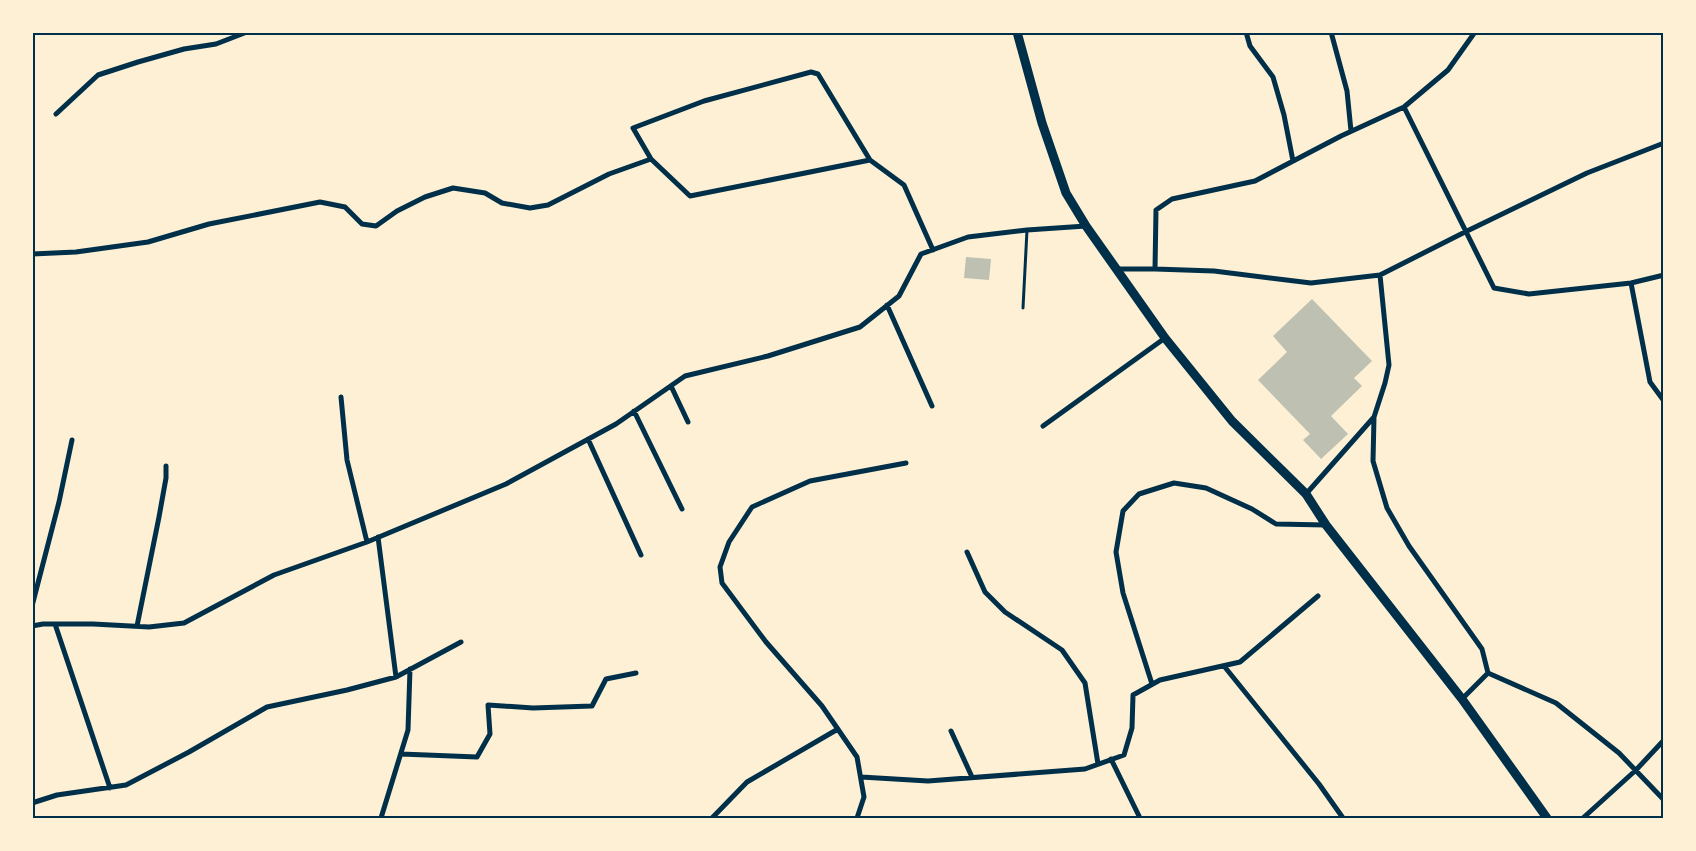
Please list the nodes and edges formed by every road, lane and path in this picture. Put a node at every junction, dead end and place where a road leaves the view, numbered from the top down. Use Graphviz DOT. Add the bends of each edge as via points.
graph roads {
  1 [pos="247,32"];
  2 [pos="1017,32"];
  3 [pos="1246,32"];
  4 [pos="1331,32"];
  5 [pos="1475,32"];
  6 [pos="1404,107"];
  7 [pos="56,114"];
  8 [pos="1351,131"];
  9 [pos="1664,143"];
  10 [pos="651,159"];
  11 [pos="870,160"];
  12 [pos="1293,161"];
  13 [pos="1086,226"];
  14 [pos="1027,230"];
  15 [pos="1465,232"];
  16 [pos="933,250"];
  17 [pos="32,254"];
  18 [pos="1115,269"];
  19 [pos="1155,269"];
  20 [pos="1380,275"];
  21 [pos="1664,275"];
  22 [pos="1631,283"];
  23 [pos="887,305"];
  24 [pos="1023,308"];
  25 [pos="1165,338"];
  26 [pos="671,386"];
  27 [pos="342,397"];
  28 [pos="1664,401"];
  29 [pos="932,406"];
  30 [pos="634,411"];
  31 [pos="1374,417"];
  32 [pos="688,422"];
  33 [pos="1043,426"];
  34 [pos="588,439"];
  35 [pos="72,440"];
  36 [pos="906,463"];
  37 [pos="166,466"];
  38 [pos="1306,494"];
  39 [pos="682,509"];
  40 [pos="1326,525"];
  41 [pos="378,538"];
  42 [pos="367,542"];
  43 [pos="967,552"];
  44 [pos="641,555"];
  45 [pos="1318,596"];
  46 [pos="32,606"];
  47 [pos="55,624"];
  48 [pos="32,626"];
  49 [pos="137,626"];
  50 [pos="462,642"];
  51 [pos="1224,666"];
  52 [pos="410,669"];
  53 [pos="636,673"];
  54 [pos="1488,673"];
  55 [pos="396,677"];
  56 [pos="1152,684"];
  57 [pos="1462,699"];
  58 [pos="838,730"];
  59 [pos="951,731"];
  60 [pos="1664,740"];
  61 [pos="400,754"];
  62 [pos="1112,759"];
  63 [pos="1098,764"];
  64 [pos="1636,770"];
  65 [pos="861,777"];
  66 [pos="972,777"];
  67 [pos="110,788"];
  68 [pos="1664,800"];
  69 [pos="32,803"];
  70 [pos="381,818"];
  71 [pos="712,818"];
  72 [pos="857,818"];
  73 [pos="1140,818"];
  74 [pos="1343,818"];
  75 [pos="1547,818"];
  76 [pos="1583,818"];
  1 -- 7 [label="street" via="216,44 184,49 98,76"];
  2 -- 13 [label="street" via="1042,123 1066,193"];
  3 -- 12 [label="street" via="1250,46 1272,76 1284,114"];
  4 -- 8 [label="street" via="1347,91"];
  5 -- 6 [label="street" via="1448,70"];
  6 -- 8 [label="street"];
  6 -- 15 [label="street"];
  8 -- 12 [label="street"];
  9 -- 15 [label="street" via="1587,173"];
  10 -- 11 [label="street" via="690,196"];
  10 -- 11 [label="street" via="634,128 704,101 811,72 818,74"];
  10 -- 17 [label="street" via="609,174 548,205 530,208 453,188 424,196 376,226 362,224 345,207 320,202 209,224 148,242 76,252"];
  11 -- 16 [label="street" via="904,185"];
  12 -- 19 [label="street" via="1255,181 1172,199 1156,210"];
  13 -- 14 [label="street"];
  13 -- 18 [label="street"];
  14 -- 16 [label="street" via="968,237"];
  14 -- 24 [label="lane"];
  15 -- 20 [label="street"];
  15 -- 22 [label="street" via="1494,288 1529,294"];
  16 -- 23 [label="street" via="921,254 900,296"];
  18 -- 19 [label="street"];
  18 -- 25 [label="street"];
  19 -- 20 [label="street" via="1214,271 1311,282"];
  20 -- 31 [label="street" via="1389,364"];
  21 -- 22 [label="street"];
  22 -- 28 [label="street" via="1650,382"];
  23 -- 26 [label="street" via="860,327 768,356 685,376"];
  23 -- 29 [label="street"];
  25 -- 33 [label="street"];
  25 -- 38 [label="street" via="1232,421"];
  26 -- 30 [label="street"];
  26 -- 32 [label="street"];
  27 -- 42 [label="street" via="348,460"];
  30 -- 34 [label="street"];
  30 -- 39 [label="street"];
  31 -- 38 [label="street"];
  31 -- 54 [label="street" via="1373,461 1387,508 1409,546 1482,649"];
  34 -- 41 [label="street" via="506,484"];
  34 -- 44 [label="street"];
  35 -- 46 [label="street"];
  36 -- 58 [label="street" via="810,481 752,507 729,542 720,567 722,583"];
  37 -- 49 [label="street"];
  38 -- 40 [label="street"];
  40 -- 56 [label="street" via="1276,524 1206,488 1174,483 1139,494 1123,511 1116,552 1123,593"];
  40 -- 57 [label="street"];
  41 -- 42 [label="street"];
  41 -- 55 [label="street"];
  42 -- 49 [label="street" via="274,575 184,623"];
  43 -- 63 [label="street" via="985,592 1005,612 1062,650 1085,683"];
  45 -- 51 [label="street" via="1240,662"];
  47 -- 48 [label="street"];
  47 -- 49 [label="street"];
  47 -- 67 [label="street"];
  50 -- 52 [label="street"];
  51 -- 56 [label="street"];
  51 -- 74 [label="street"];
  52 -- 55 [label="street"];
  52 -- 61 [label="street" via="408,730"];
  53 -- 61 [label="street" via="606,679 592,706 533,708 488,705 490,734 477,757"];
  54 -- 57 [label="street"];
  54 -- 64 [label="street" via="1556,703"];
  55 -- 67 [label="street" via="267,707 126,785"];
  56 -- 62 [label="street" via="1133,695 1132,728 1124,755"];
  57 -- 75 [label="street"];
  58 -- 65 [label="street" via="857,757"];
  58 -- 71 [label="street" via="747,782"];
  59 -- 66 [label="street"];
  60 -- 64 [label="street"];
  61 -- 70 [label="street"];
  62 -- 63 [label="street"];
  62 -- 73 [label="street"];
  63 -- 66 [label="street" via="1085,769"];
  64 -- 68 [label="street"];
  64 -- 76 [label="street"];
  65 -- 66 [label="street" via="928,781"];
  65 -- 72 [label="street" via="864,797"];
  67 -- 69 [label="street" via="57,795"];
}
